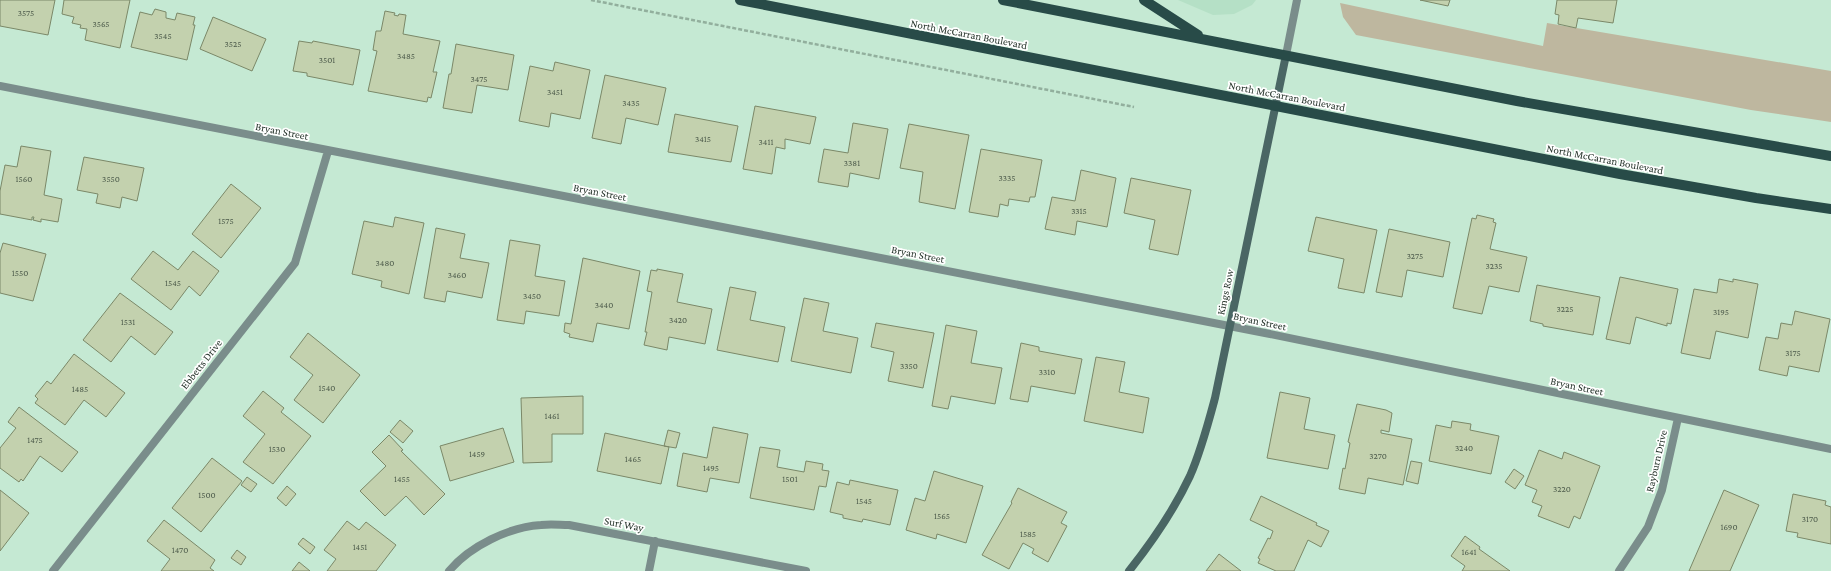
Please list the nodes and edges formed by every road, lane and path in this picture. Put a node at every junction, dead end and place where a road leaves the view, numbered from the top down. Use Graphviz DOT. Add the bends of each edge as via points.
graph roads {
  1 [pos="591,0"];
  2 [pos="740,0"];
  3 [pos="1003,0"];
  4 [pos="1144,0"];
  5 [pos="1297,0"];
  6 [pos="1203,39"];
  7 [pos="1286,55"];
  8 [pos="0,86"];
  9 [pos="1276,105"];
  10 [pos="1134,107"];
  11 [pos="328,151"];
  12 [pos="1831,156"];
  13 [pos="1831,208"];
  14 [pos="1229,326"];
  15 [pos="1678,418"];
  16 [pos="1831,448"];
  17 [pos="655,541"];
  18 [pos="53,571"];
  19 [pos="449,571"];
  20 [pos="649,571"];
  21 [pos="806,571"];
  22 [pos="1129,571"];
  23 [pos="1619,571"];
  1 -- 10 [label="path"];
  2 -- 9 [label="main road, North McCarran Boulevard"];
  3 -- 6 [label="main road"];
  4 -- 6 [label="main road"];
  5 -- 7 [label="street, Kings Row"];
  6 -- 7 [label="main road"];
  7 -- 9 [label="main road, Kings Row"];
  7 -- 12 [label="main road" via="1517,101"];
  8 -- 11 [label="street, Bryan Street"];
  9 -- 13 [label="main road, North McCarran Boulevard" via="1620,174 1756,198"];
  9 -- 14 [label="main road, Kings Row"];
  11 -- 14 [label="street, Bryan Street"];
  11 -- 18 [label="street, Ebbetts Drive" via="295,263"];
  14 -- 15 [label="street, Bryan Street"];
  14 -- 22 [label="main road, Kings Row" via="1215,398 1189,477 1168,515"];
  15 -- 16 [label="street, Bryan Street"];
  15 -- 23 [label="street, Rayburn Drive" via="1662,490 1648,526"];
  17 -- 19 [label="street, Surf Way" via="569,525 540,525 507,533 477,547"];
  17 -- 20 [label="street"];
  17 -- 21 [label="street, Surf Way"];
}
